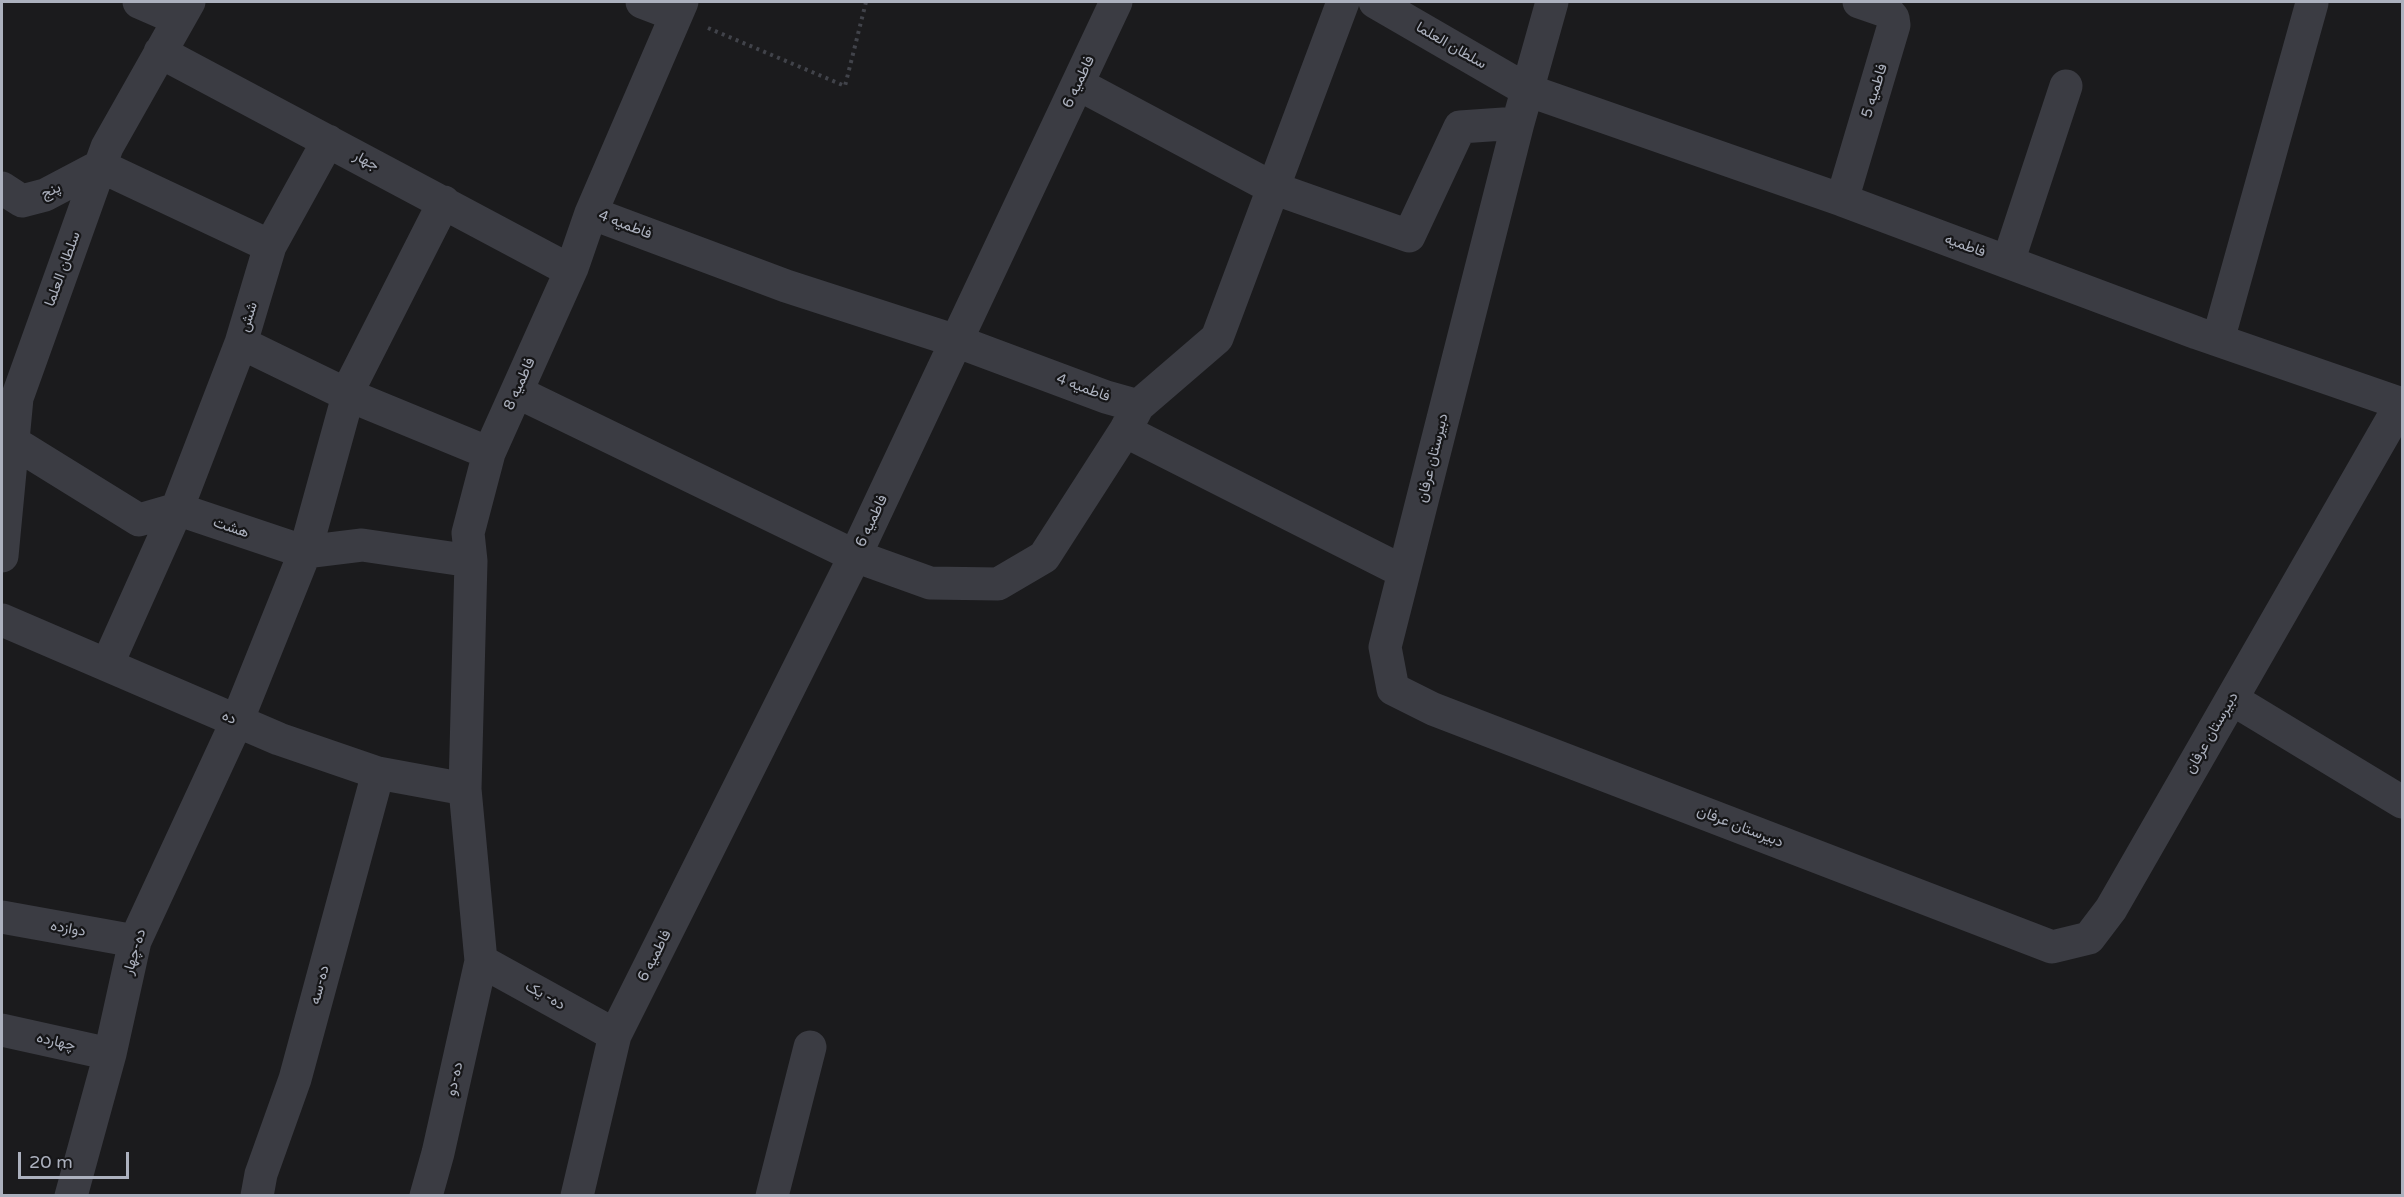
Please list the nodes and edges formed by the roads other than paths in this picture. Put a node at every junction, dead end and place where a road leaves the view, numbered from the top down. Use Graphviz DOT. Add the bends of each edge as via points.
graph roads {
  1 [pos="140,2"];
  2 [pos="642,2"];
  3 [pos="1116,2"];
  4 [pos="1343,2"];
  5 [pos="1375,2"];
  6 [pos="1552,2"];
  7 [pos="1859,2"];
  8 [pos="2312,3"];
  9 [pos="679,8"];
  10 [pos="183,10"];
  11 [pos="160,51"];
  12 [pos="1078,84"];
  13 [pos="2066,86"];
  14 [pos="1527,90"];
  15 [pos="1518,123"];
  16 [pos="328,141"];
  17 [pos="100,166"];
  18 [pos="2,188"];
  19 [pos="1273,189"];
  20 [pos="1842,200"];
  21 [pos="444,202"];
  22 [pos="591,213"];
  23 [pos="270,246"];
  24 [pos="2008,262"];
  25 [pos="572,268"];
  26 [pos="2218,340"];
  27 [pos="956,342"];
  28 [pos="242,343"];
  29 [pos="517,392"];
  30 [pos="348,395"];
  31 [pos="2402,404"];
  32 [pos="1132,418"];
  33 [pos="13,442"];
  34 [pos="489,453"];
  35 [pos="177,509"];
  36 [pos="305,552"];
  37 [pos="2,556"];
  38 [pos="855,556"];
  39 [pos="471,561"];
  40 [pos="1404,572"];
  41 [pos="2,620"];
  42 [pos="107,665"];
  43 [pos="2232,699"];
  44 [pos="237,721"];
  45 [pos="378,773"];
  46 [pos="465,789"];
  47 [pos="2403,802"];
  48 [pos="2,917"];
  49 [pos="135,941"];
  50 [pos="481,961"];
  51 [pos="2,1030"];
  52 [pos="615,1035"];
  53 [pos="810,1047"];
  54 [pos="110,1054"];
  55 [pos="71,1196"];
  56 [pos="257,1196"];
  57 [pos="426,1196"];
  58 [pos="577,1196"];
  59 [pos="772,1196"];
  1 -- 10 [label="street"];
  2 -- 9 [label="street"];
  3 -- 12 [label="street, فاطمیه 6"];
  4 -- 19 [label="street"];
  5 -- 14 [label="street, سلطان العلما"];
  6 -- 14 [label="street, دبیرستان عرفان"];
  7 -- 20 [label="street, فاطمیه 5" via="1888,12 1894,25"];
  8 -- 26 [label="street"];
  9 -- 22 [label="street, فاطمیه 8"];
  10 -- 11 [label="street, سلطان العلما"];
  11 -- 16 [label="street, جهار"];
  11 -- 17 [label="street, سلطان العلما"];
  12 -- 19 [label="street"];
  12 -- 27 [label="street, فاطمیه 6"];
  13 -- 24 [label="street"];
  14 -- 15 [label="street, دبیرستان عرفان"];
  14 -- 20 [label="street, فاطمیه"];
  15 -- 19 [label="street" via="1460,127 1408,236"];
  15 -- 40 [label="street, دبیرستان عرفان"];
  16 -- 21 [label="street, جهار"];
  16 -- 23 [label="street, شش"];
  17 -- 18 [label="street, پنج" via="45,195 22,201"];
  17 -- 23 [label="street"];
  17 -- 33 [label="street, سلطان العلما" via="17,398"];
  19 -- 32 [label="street" via="1217,338"];
  20 -- 24 [label="street, فاطمیه"];
  21 -- 25 [label="street, جهار"];
  21 -- 30 [label="street, ده-چهار"];
  22 -- 25 [label="street, فاطمیه 8"];
  22 -- 27 [label="street, فاطمیه 4" via="786,286"];
  23 -- 28 [label="street, شش"];
  24 -- 26 [label="street, فاطمیه"];
  25 -- 29 [label="street, فاطمیه 8"];
  26 -- 31 [label="street, فاطمیه"];
  27 -- 32 [label="street, فاطمیه 4" via="1106,397"];
  27 -- 38 [label="street, فاطمیه 6"];
  28 -- 30 [label="street, شش"];
  28 -- 35 [label="street"];
  29 -- 34 [label="street, فاطمیه 8"];
  29 -- 38 [label="street"];
  30 -- 34 [label="street, شش"];
  30 -- 36 [label="street, ده-چهار"];
  31 -- 43 [label="street, دبیرستان عرفان"];
  32 -- 38 [label="street" via="1044,557 999,584 930,583"];
  32 -- 40 [label="street, فاطمیه 4"];
  33 -- 35 [label="street" via="139,520"];
  33 -- 37 [label="street, سلطان العلما"];
  34 -- 39 [label="street, فاطمیه 8" via="468,532"];
  35 -- 36 [label="street, هشت"];
  35 -- 42 [label="street"];
  36 -- 39 [label="street, هشت" via="362,545"];
  36 -- 44 [label="street, ده-چهار"];
  38 -- 52 [label="street, فاطمیه 6"];
  39 -- 46 [label="street, فاطمیه 8"];
  40 -- 43 [label="street, دبیرستان عرفان" via="1385,647 1393,688 1432,709 2052,947 2090,938 2111,909"];
  41 -- 42 [label="street, ده"];
  42 -- 44 [label="street, ده"];
  43 -- 47 [label="street"];
  44 -- 45 [label="street, ده"];
  44 -- 49 [label="street, ده-چهار"];
  45 -- 46 [label="street, ده"];
  45 -- 56 [label="street, ده-سه" via="295,1079"];
  46 -- 50 [label="street"];
  48 -- 49 [label="street, دوازده"];
  49 -- 54 [label="street, ده-چهار"];
  50 -- 52 [label="street, ده- یک"];
  50 -- 57 [label="street, ده-دو"];
  51 -- 54 [label="street, چهارده"];
  52 -- 58 [label="street"];
  53 -- 59 [label="street"];
  54 -- 55 [label="street, ده-چهار"];
}
